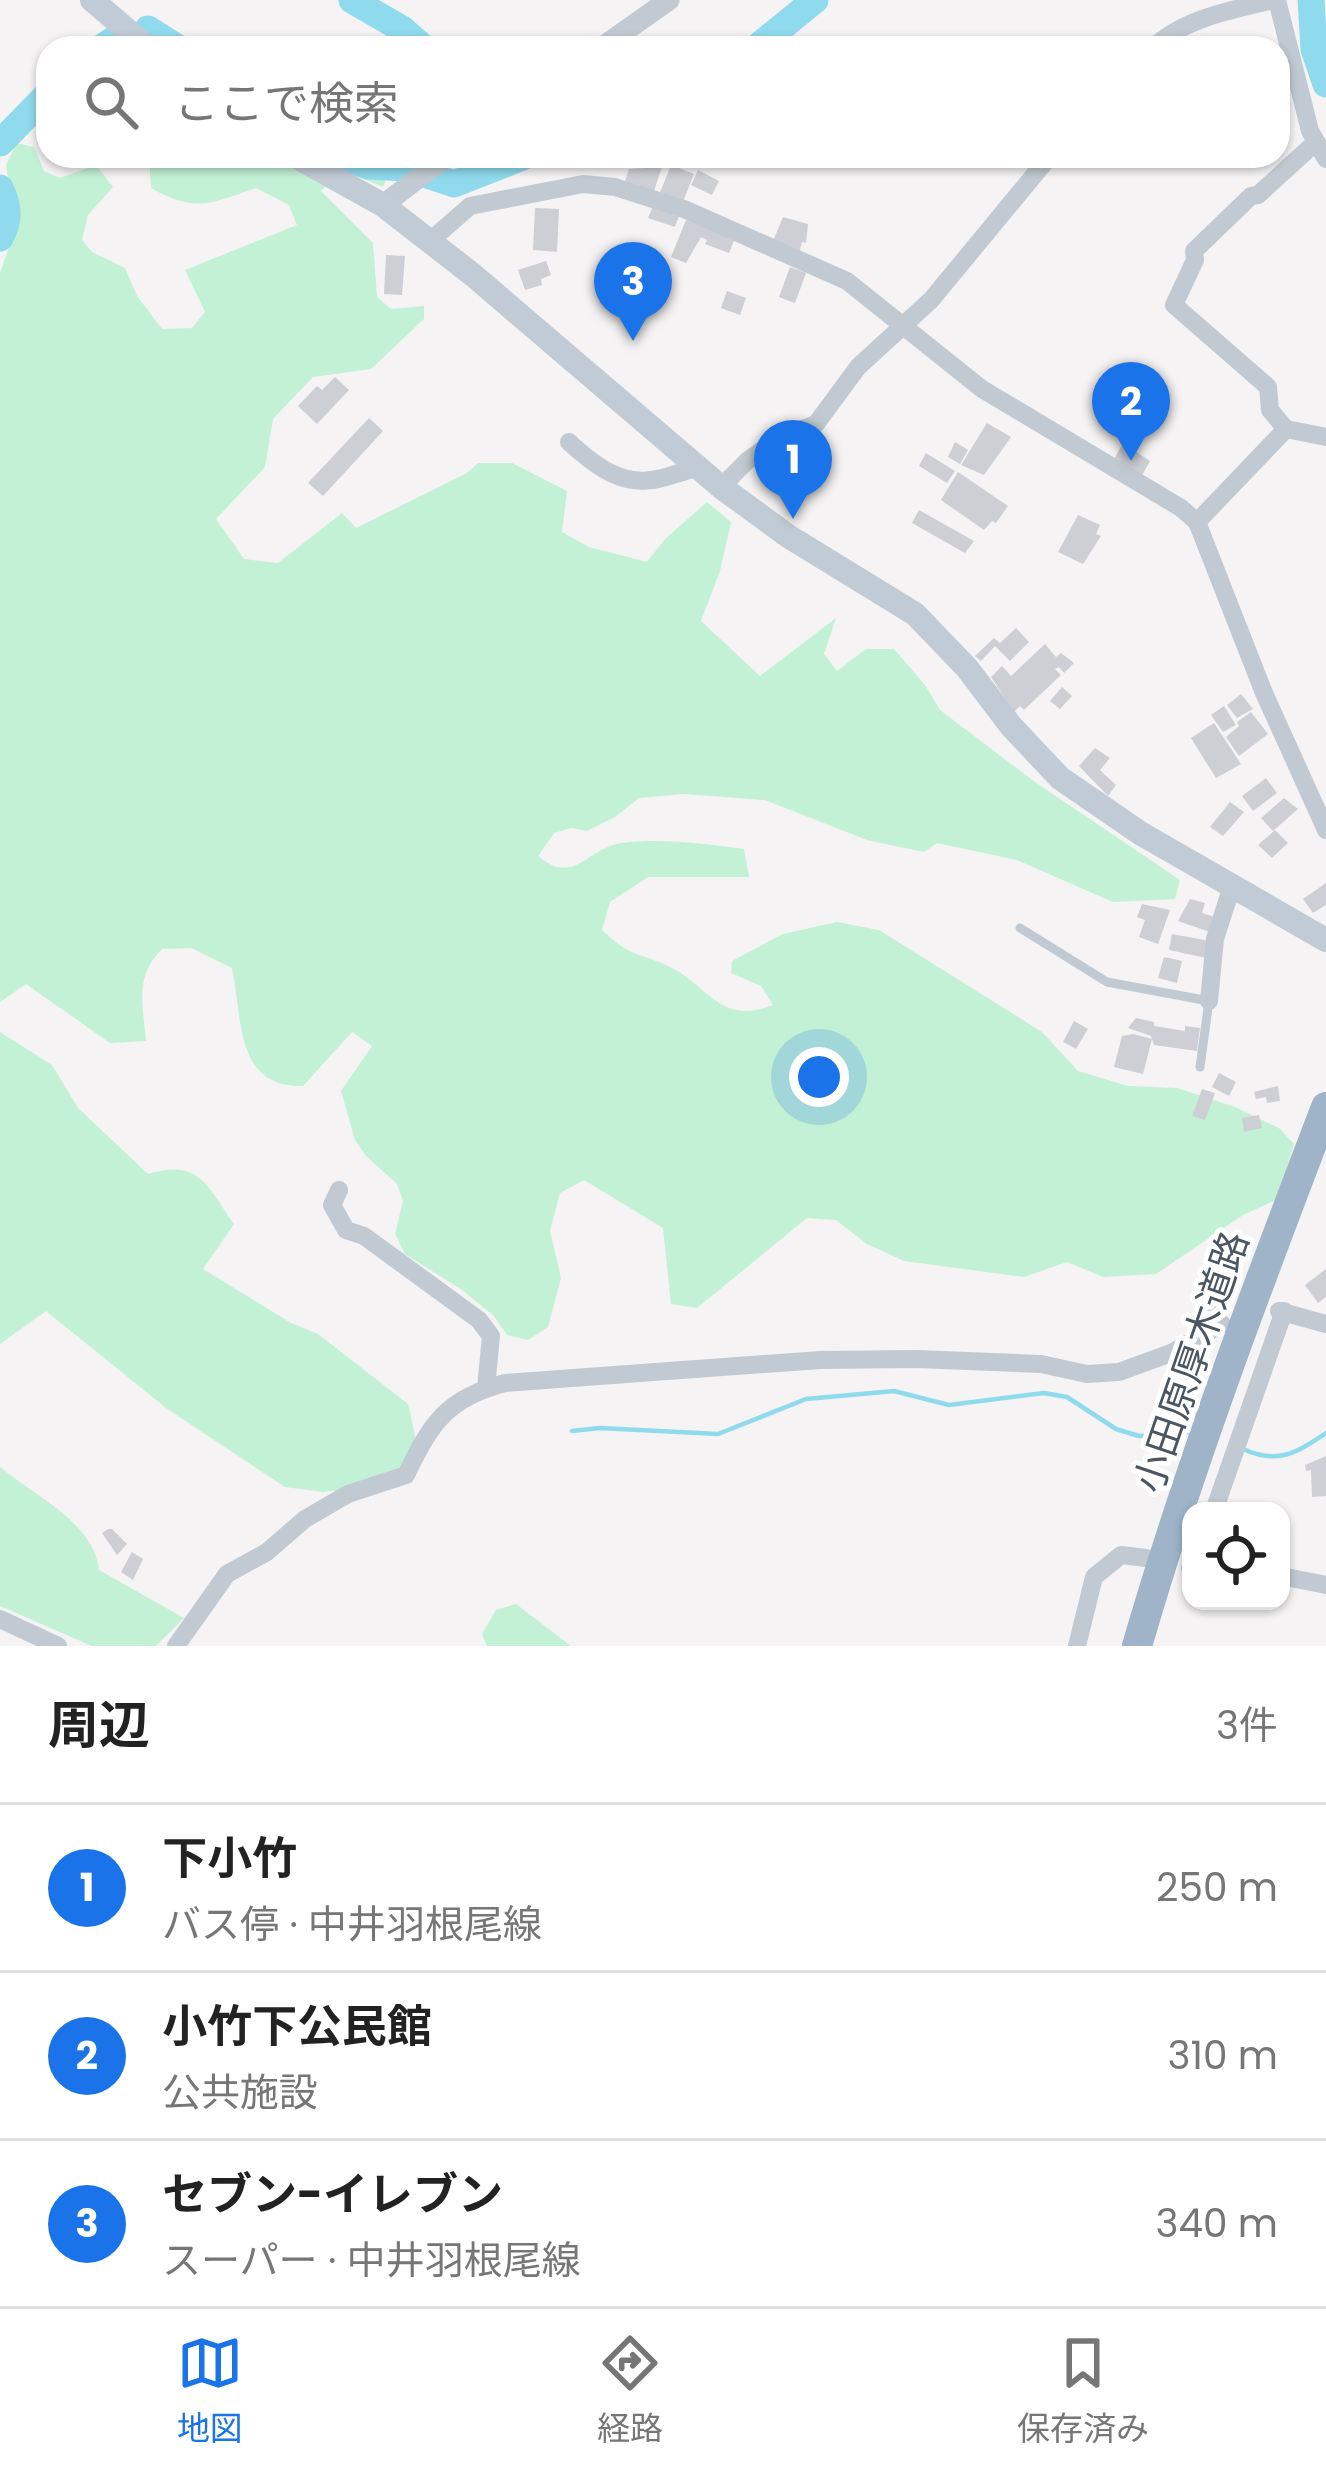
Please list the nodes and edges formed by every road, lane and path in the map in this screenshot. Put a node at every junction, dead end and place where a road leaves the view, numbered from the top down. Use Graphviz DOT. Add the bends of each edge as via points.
graph roads {
  1 [pos="92,0"];
  2 [pos="669,0"];
  3 [pos="1275,0"];
  4 [pos="134,36"];
  5 [pos="618,36"];
  6 [pos="1171,36"];
  7 [pos="1285,36"];
  8 [pos="1290,56"];
  9 [pos="1321,151"];
  10 [pos="317,168"];
  11 [pos="430,168"];
  12 [pos="1040,168"];
  13 [pos="383,205"];
  14 [pos="430,241"];
  15 [pos="901,328"];
  16 [pos="1286,429"];
  17 [pos="1326,437"];
  18 [pos="569,442"];
  19 [pos="699,468"];
  20 [pos="721,487"];
  21 [pos="1197,522"];
  22 [pos="1326,830"];
  23 [pos="1232,886"];
  24 [pos="1020,928"];
  25 [pos="1326,940"];
  26 [pos="1209,1001"];
  27 [pos="1200,1067"];
  28 [pos="1326,1107"];
  29 [pos="1326,1156"];
  30 [pos="339,1190"];
  31 [pos="1222,1324"];
  32 [pos="1326,1324"];
  33 [pos="486,1388"];
  34 [pos="1202,1502"];
  35 [pos="1217,1502"];
  36 [pos="1145,1558"];
  37 [pos="1182,1563"];
  38 [pos="1290,1578"];
  39 [pos="1326,1585"];
  40 [pos="0,1619"];
  41 [pos="58,1646"];
  42 [pos="176,1646"];
  43 [pos="1077,1646"];
  44 [pos="1137,1646"];
  45 [pos="1156,1646"];
  1 -- 4 [label="main road"];
  2 -- 5 [label="street"];
  3 -- 6 [label="street"];
  3 -- 7 [label="street"];
  8 -- 9 [label="street"];
  9 -- 16 [label="street" via="1251,196 1194,251 1174,305 1268,387 1270,410"];
  10 -- 13 [label="main road"];
  11 -- 13 [label="street"];
  12 -- 15 [label="street"];
  13 -- 14 [label="main road"];
  14 -- 15 [label="street" via="470,206 583,184 615,187 684,208 847,281"];
  14 -- 19 [label="main road"];
  15 -- 20 [label="street" via="858,367 817,424 780,438"];
  15 -- 21 [label="street" via="982,389"];
  16 -- 17 [label="street"];
  16 -- 21 [label="street"];
  18 -- 19 [label="street" via="624,479"];
  19 -- 20 [label="main road"];
  20 -- 23 [label="main road" via="915,614 1060,778"];
  21 -- 22 [label="street"];
  23 -- 25 [label="main road"];
  23 -- 26 [label="street" via="1215,939"];
  24 -- 26 [label="lane" via="1107,982"];
  26 -- 27 [label="lane"];
  28 -- 44 [label="highway, 小田原厚木道路"];
  29 -- 34 [label="highway, 小田原厚木道路"];
  30 -- 33 [label="street" via="332,1205 346,1230 491,1336"];
  31 -- 33 [label="street" via="1119,1372 820,1360"];
  32 -- 35 [label="street" via="1282,1311"];
  33 -- 42 [label="street" via="448,1406 406,1475 348,1494 227,1574"];
  36 -- 43 [label="street" via="1121,1555 1094,1577"];
  37 -- 45 [label="highway, 小田原厚木道路"];
  38 -- 39 [label="street"];
  40 -- 41 [label="street"];
}
